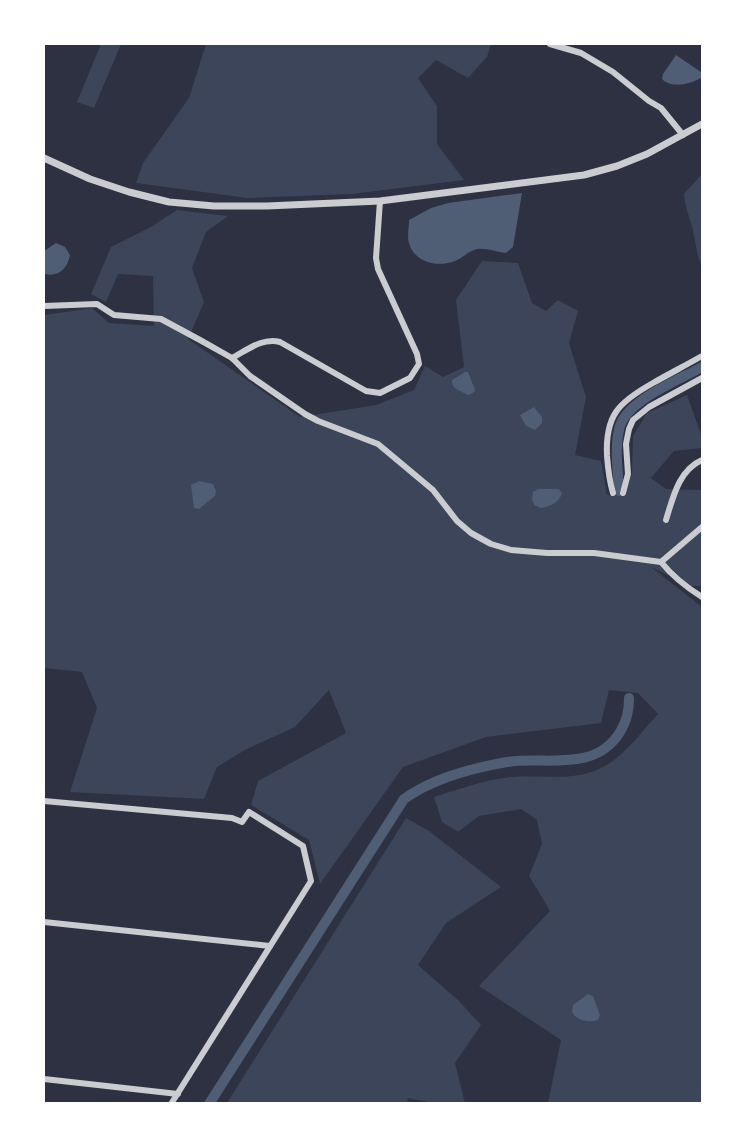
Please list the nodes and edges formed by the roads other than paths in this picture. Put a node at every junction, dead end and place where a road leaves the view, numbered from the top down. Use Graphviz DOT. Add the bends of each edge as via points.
graph roads {
  1 [pos="550,44"];
  2 [pos="702,124"];
  3 [pos="683,135"];
  4 [pos="44,158"];
  5 [pos="380,201"];
  6 [pos="44,306"];
  7 [pos="702,356"];
  8 [pos="232,358"];
  9 [pos="702,378"];
  10 [pos="702,460"];
  11 [pos="613,493"];
  12 [pos="623,493"];
  13 [pos="666,520"];
  14 [pos="702,527"];
  15 [pos="661,562"];
  16 [pos="702,597"];
  17 [pos="44,801"];
  18 [pos="44,922"];
  19 [pos="270,946"];
  20 [pos="44,1078"];
  21 [pos="178,1094"];
  22 [pos="171,1104"];
  1 -- 3 [label="street" via="581,53 613,72 661,108"];
  2 -- 3 [label="street"];
  3 -- 5 [label="street" via="647,154 584,175"];
  4 -- 5 [label="street" via="90,179 169,202 246,206"];
  5 -- 8 [label="street" via="378,269 417,354 418,364 410,378 380,393 366,391 271,339"];
  6 -- 8 [label="street" via="97,304 114,315 161,319"];
  7 -- 11 [label="street" via="639,391 616,410 606,442 608,479"];
  8 -- 15 [label="street" via="250,376 305,414 378,444 433,490 458,521 482,540 511,550 583,552"];
  9 -- 12 [label="street" via="633,420 626,444 628,474"];
  10 -- 13 [label="street" via="692,465 681,479"];
  14 -- 15 [label="street"];
  15 -- 16 [label="street" via="683,585"];
  17 -- 19 [label="street" via="242,822 249,812 303,846 311,881"];
  18 -- 19 [label="street"];
  19 -- 21 [label="street"];
  20 -- 21 [label="street"];
  21 -- 22 [label="street"];
}
